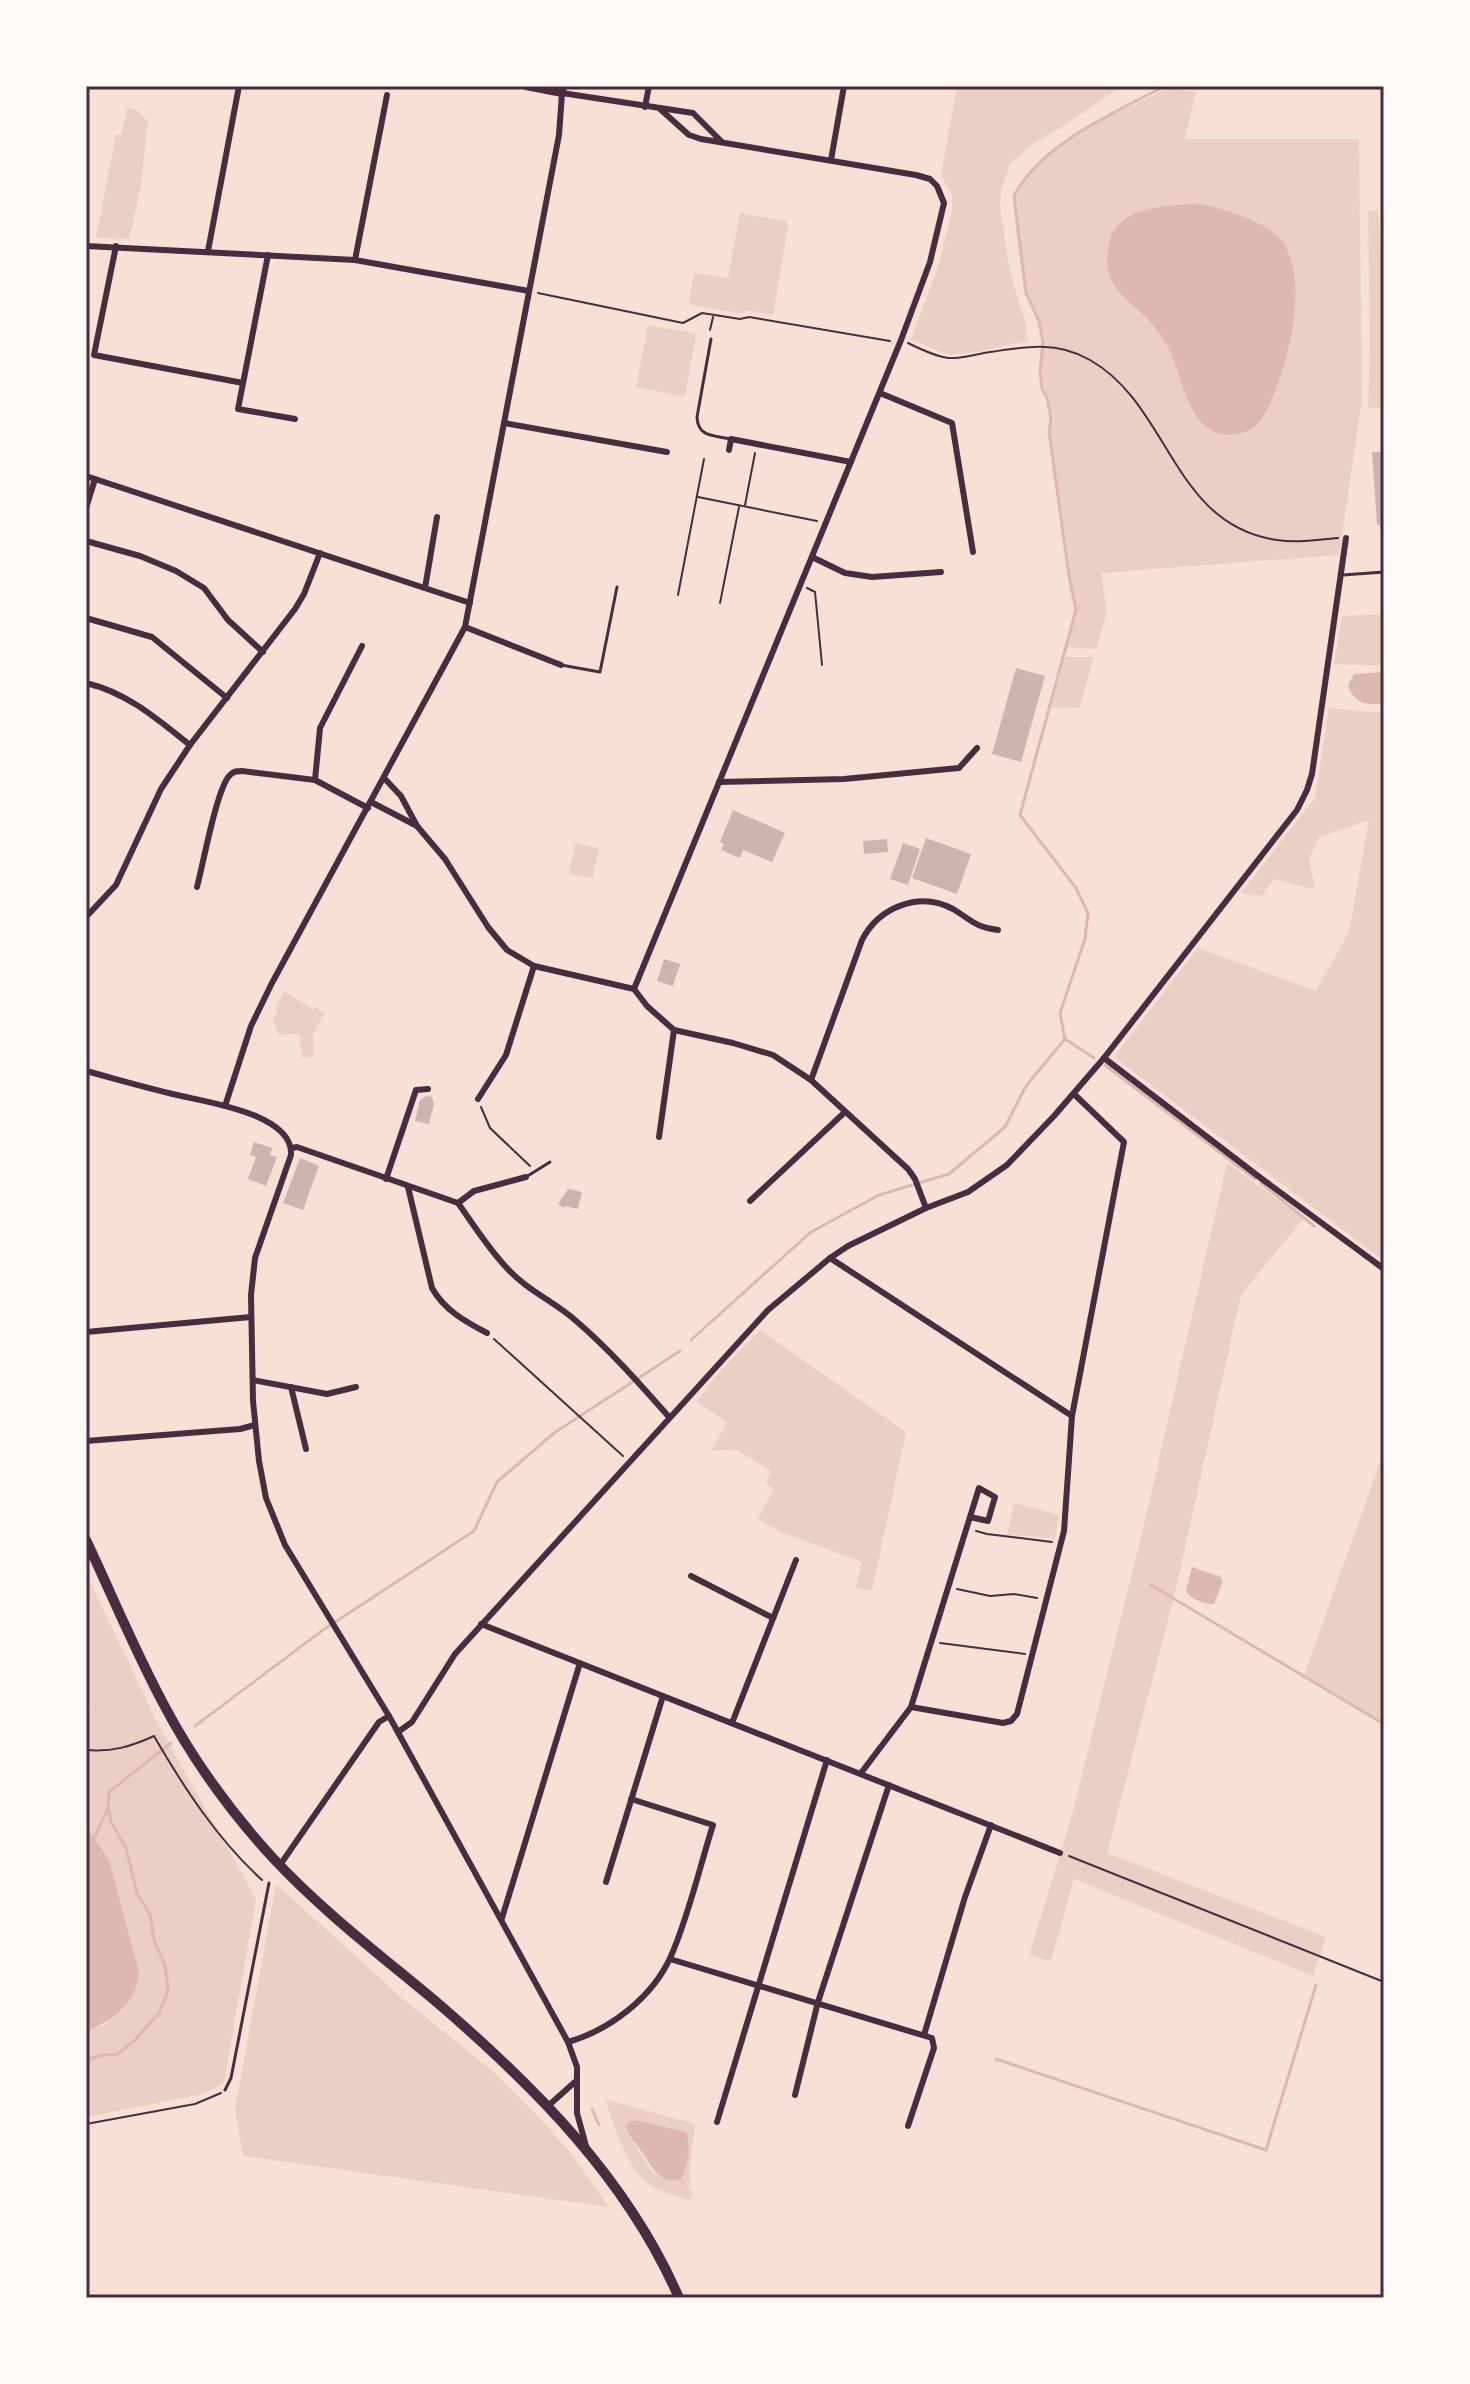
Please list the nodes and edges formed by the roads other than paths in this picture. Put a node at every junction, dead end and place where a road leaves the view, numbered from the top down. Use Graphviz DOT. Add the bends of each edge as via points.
graph roads {
  1 [pos="239,86"];
  2 [pos="526,86"];
  3 [pos="649,86"];
  4 [pos="844,86"];
  5 [pos="563,90"];
  6 [pos="387,95"];
  7 [pos="645,107"];
  8 [pos="660,109"];
  9 [pos="721,141"];
  10 [pos="831,160"];
  11 [pos="86,246"];
  12 [pos="116,246"];
  13 [pos="208,251"];
  14 [pos="268,255"];
  15 [pos="355,260"];
  16 [pos="529,291"];
  17 [pos="711,339"];
  18 [pos="243,383"];
  19 [pos="880,393"];
  20 [pos="295,419"];
  21 [pos="504,423"];
  22 [pos="731,439"];
  23 [pos="729,450"];
  24 [pos="667,452"];
  25 [pos="851,462"];
  26 [pos="86,476"];
  27 [pos="95,479"];
  28 [pos="86,508"];
  29 [pos="437,517"];
  30 [pos="1346,538"];
  31 [pos="86,541"];
  32 [pos="973,552"];
  33 [pos="320,553"];
  34 [pos="812,557"];
  35 [pos="941,572"];
  36 [pos="1384,572"];
  37 [pos="1339,575"];
  38 [pos="617,587"];
  39 [pos="425,588"];
  40 [pos="470,603"];
  41 [pos="86,618"];
  42 [pos="465,627"];
  43 [pos="362,646"];
  44 [pos="263,652"];
  45 [pos="561,665"];
  46 [pos="86,683"];
  47 [pos="227,698"];
  48 [pos="190,745"];
  49 [pos="977,748"];
  50 [pos="384,778"];
  51 [pos="315,780"];
  52 [pos="719,782"];
  53 [pos="369,805"];
  54 [pos="417,826"];
  55 [pos="197,887"];
  56 [pos="86,917"];
  57 [pos="998,930"];
  58 [pos="534,966"];
  59 [pos="634,989"];
  60 [pos="674,1030"];
  61 [pos="1104,1058"];
  62 [pos="86,1071"];
  63 [pos="811,1080"];
  64 [pos="428,1089"];
  65 [pos="1074,1094"];
  66 [pos="478,1099"];
  67 [pos="225,1106"];
  68 [pos="845,1112"];
  69 [pos="659,1137"];
  70 [pos="292,1148"];
  71 [pos="550,1162"];
  72 [pos="526,1177"];
  73 [pos="386,1179"];
  74 [pos="408,1187"];
  75 [pos="750,1201"];
  76 [pos="458,1203"];
  77 [pos="926,1208"];
  78 [pos="830,1258"];
  79 [pos="1384,1269"];
  80 [pos="251,1317"];
  81 [pos="86,1332"];
  82 [pos="487,1333"];
  83 [pos="253,1380"];
  84 [pos="291,1387"];
  85 [pos="356,1387"];
  86 [pos="1072,1416"];
  87 [pos="669,1417"];
  88 [pos="255,1425"];
  89 [pos="86,1441"];
  90 [pos="306,1449"];
  91 [pos="970,1517"];
  92 [pos="86,1540"];
  93 [pos="796,1560"];
  94 [pos="691,1576"];
  95 [pos="773,1618"];
  96 [pos="481,1624"];
  97 [pos="580,1663"];
  98 [pos="663,1696"];
  99 [pos="911,1707"];
  100 [pos="389,1716"];
  101 [pos="732,1723"];
  102 [pos="398,1732"];
  103 [pos="827,1760"];
  104 [pos="861,1773"];
  105 [pos="889,1785"];
  106 [pos="631,1799"];
  107 [pos="991,1825"];
  108 [pos="1060,1853"];
  109 [pos="280,1865"];
  110 [pos="606,1882"];
  111 [pos="269,1883"];
  112 [pos="502,1918"];
  113 [pos="670,1959"];
  114 [pos="758,1984"];
  115 [pos="818,2002"];
  116 [pos="924,2035"];
  117 [pos="568,2042"];
  118 [pos="576,2081"];
  119 [pos="225,2090"];
  120 [pos="795,2095"];
  121 [pos="548,2106"];
  122 [pos="717,2122"];
  123 [pos="908,2126"];
  124 [pos="587,2150"];
  125 [pos="679,2298"];
  1 -- 13 [label="street"];
  2 -- 5 [label="street"];
  3 -- 7 [label="street"];
  4 -- 10 [label="street"];
  5 -- 7 [label="street"];
  5 -- 16 [label="street"];
  6 -- 15 [label="street"];
  7 -- 8 [label="street"];
  8 -- 9 [label="street" via="689,135"];
  8 -- 9 [label="street" via="693,113"];
  9 -- 10 [label="street"];
  10 -- 19 [label="street" via="930,179 944,203 930,262"];
  11 -- 12 [label="street"];
  12 -- 13 [label="street"];
  12 -- 18 [label="street" via="94,355"];
  13 -- 14 [label="street"];
  14 -- 15 [label="street"];
  14 -- 18 [label="street"];
  15 -- 16 [label="street"];
  16 -- 21 [label="street"];
  17 -- 22 [label="lane" via="697,426 705,434"];
  18 -- 20 [label="street" via="238,409"];
  19 -- 25 [label="street"];
  19 -- 32 [label="street" via="952,423"];
  21 -- 24 [label="street"];
  21 -- 40 [label="street"];
  22 -- 23 [label="street"];
  22 -- 25 [label="street"];
  25 -- 34 [label="street"];
  26 -- 27 [label="street"];
  27 -- 28 [label="street"];
  27 -- 33 [label="street"];
  29 -- 39 [label="street"];
  30 -- 37 [label="street"];
  31 -- 44 [label="street" via="152,561 204,588 228,620"];
  33 -- 39 [label="street"];
  33 -- 44 [label="street" via="304,594"];
  34 -- 35 [label="street" via="845,573 872,577"];
  34 -- 52 [label="street"];
  36 -- 37 [label="lane"];
  37 -- 61 [label="street" via="1307,790 1297,810"];
  38 -- 45 [label="lane" via="600,672"];
  39 -- 40 [label="street"];
  40 -- 42 [label="street"];
  41 -- 47 [label="street" via="152,637"];
  42 -- 45 [label="street"];
  42 -- 50 [label="street"];
  43 -- 51 [label="street" via="320,728"];
  44 -- 47 [label="street"];
  46 -- 48 [label="street" via="127,698"];
  47 -- 48 [label="street"];
  48 -- 56 [label="street" via="161,789 116,885"];
  49 -- 52 [label="street" via="959,768 844,779"];
  50 -- 53 [label="street"];
  50 -- 54 [label="street"];
  51 -- 53 [label="street"];
  51 -- 55 [label="street" via="233,772 214,815"];
  52 -- 59 [label="street"];
  53 -- 54 [label="street"];
  53 -- 67 [label="street" via="256,1015"];
  54 -- 58 [label="street" via="507,950"];
  57 -- 63 [label="street" via="925,902 896,906 883,914 862,940"];
  58 -- 59 [label="street"];
  58 -- 66 [label="street" via="506,1055"];
  59 -- 60 [label="street"];
  60 -- 63 [label="street" via="773,1055"];
  60 -- 69 [label="street"];
  61 -- 65 [label="street"];
  61 -- 79 [label="street"];
  62 -- 67 [label="street"];
  63 -- 68 [label="street"];
  64 -- 73 [label="street" via="416,1090"];
  65 -- 77 [label="street" via="1007,1165 968,1192"];
  65 -- 86 [label="street" via="1124,1142"];
  67 -- 70 [label="street" via="271,1125"];
  68 -- 75 [label="street"];
  68 -- 77 [label="street" via="908,1169"];
  70 -- 73 [label="street"];
  70 -- 80 [label="street" via="255,1258"];
  71 -- 72 [label="lane"];
  72 -- 76 [label="street" via="474,1191"];
  73 -- 74 [label="street"];
  74 -- 76 [label="street"];
  74 -- 82 [label="street" via="432,1288 461,1319"];
  76 -- 87 [label="street" via="506,1268 571,1317"];
  77 -- 78 [label="street"];
  78 -- 86 [label="street"];
  78 -- 87 [label="street" via="759,1318"];
  80 -- 81 [label="street"];
  80 -- 83 [label="street"];
  83 -- 84 [label="street"];
  83 -- 88 [label="street"];
  84 -- 85 [label="street" via="327,1394"];
  84 -- 90 [label="street"];
  86 -- 99 [label="street" via="1064,1531 1015,1718 1003,1723"];
  87 -- 96 [label="street"];
  88 -- 89 [label="street"];
  88 -- 100 [label="street" via="266,1498 285,1545"];
  91 -- 91 [label="street" via="979,1488 995,1497 988,1521"];
  91 -- 99 [label="street"];
  92 -- 109 [label="main road" via="191,1751"];
  93 -- 95 [label="street"];
  94 -- 95 [label="street"];
  95 -- 101 [label="street"];
  96 -- 97 [label="street"];
  96 -- 102 [label="street" via="412,1722"];
  97 -- 98 [label="street"];
  97 -- 112 [label="street"];
  98 -- 101 [label="street"];
  98 -- 106 [label="street"];
  99 -- 104 [label="street"];
  100 -- 102 [label="street"];
  100 -- 109 [label="street" via="379,1722"];
  101 -- 103 [label="street"];
  102 -- 112 [label="street"];
  103 -- 104 [label="street"];
  103 -- 114 [label="street"];
  104 -- 105 [label="street"];
  105 -- 107 [label="street"];
  105 -- 115 [label="street"];
  106 -- 110 [label="street"];
  106 -- 113 [label="street" via="713,1825"];
  107 -- 108 [label="street"];
  107 -- 116 [label="street"];
  109 -- 121 [label="main road"];
  111 -- 119 [label="lane"];
  112 -- 117 [label="street"];
  113 -- 114 [label="street"];
  113 -- 117 [label="street" via="654,1984 624,2013 589,2036"];
  114 -- 115 [label="street"];
  114 -- 122 [label="street"];
  115 -- 116 [label="street"];
  115 -- 120 [label="street"];
  116 -- 123 [label="street" via="932,2038 934,2048"];
  117 -- 118 [label="street"];
  118 -- 121 [label="street"];
  118 -- 124 [label="street" via="577,2113"];
  121 -- 124 [label="main road"];
  124 -- 125 [label="main road" via="635,2215"];
}
